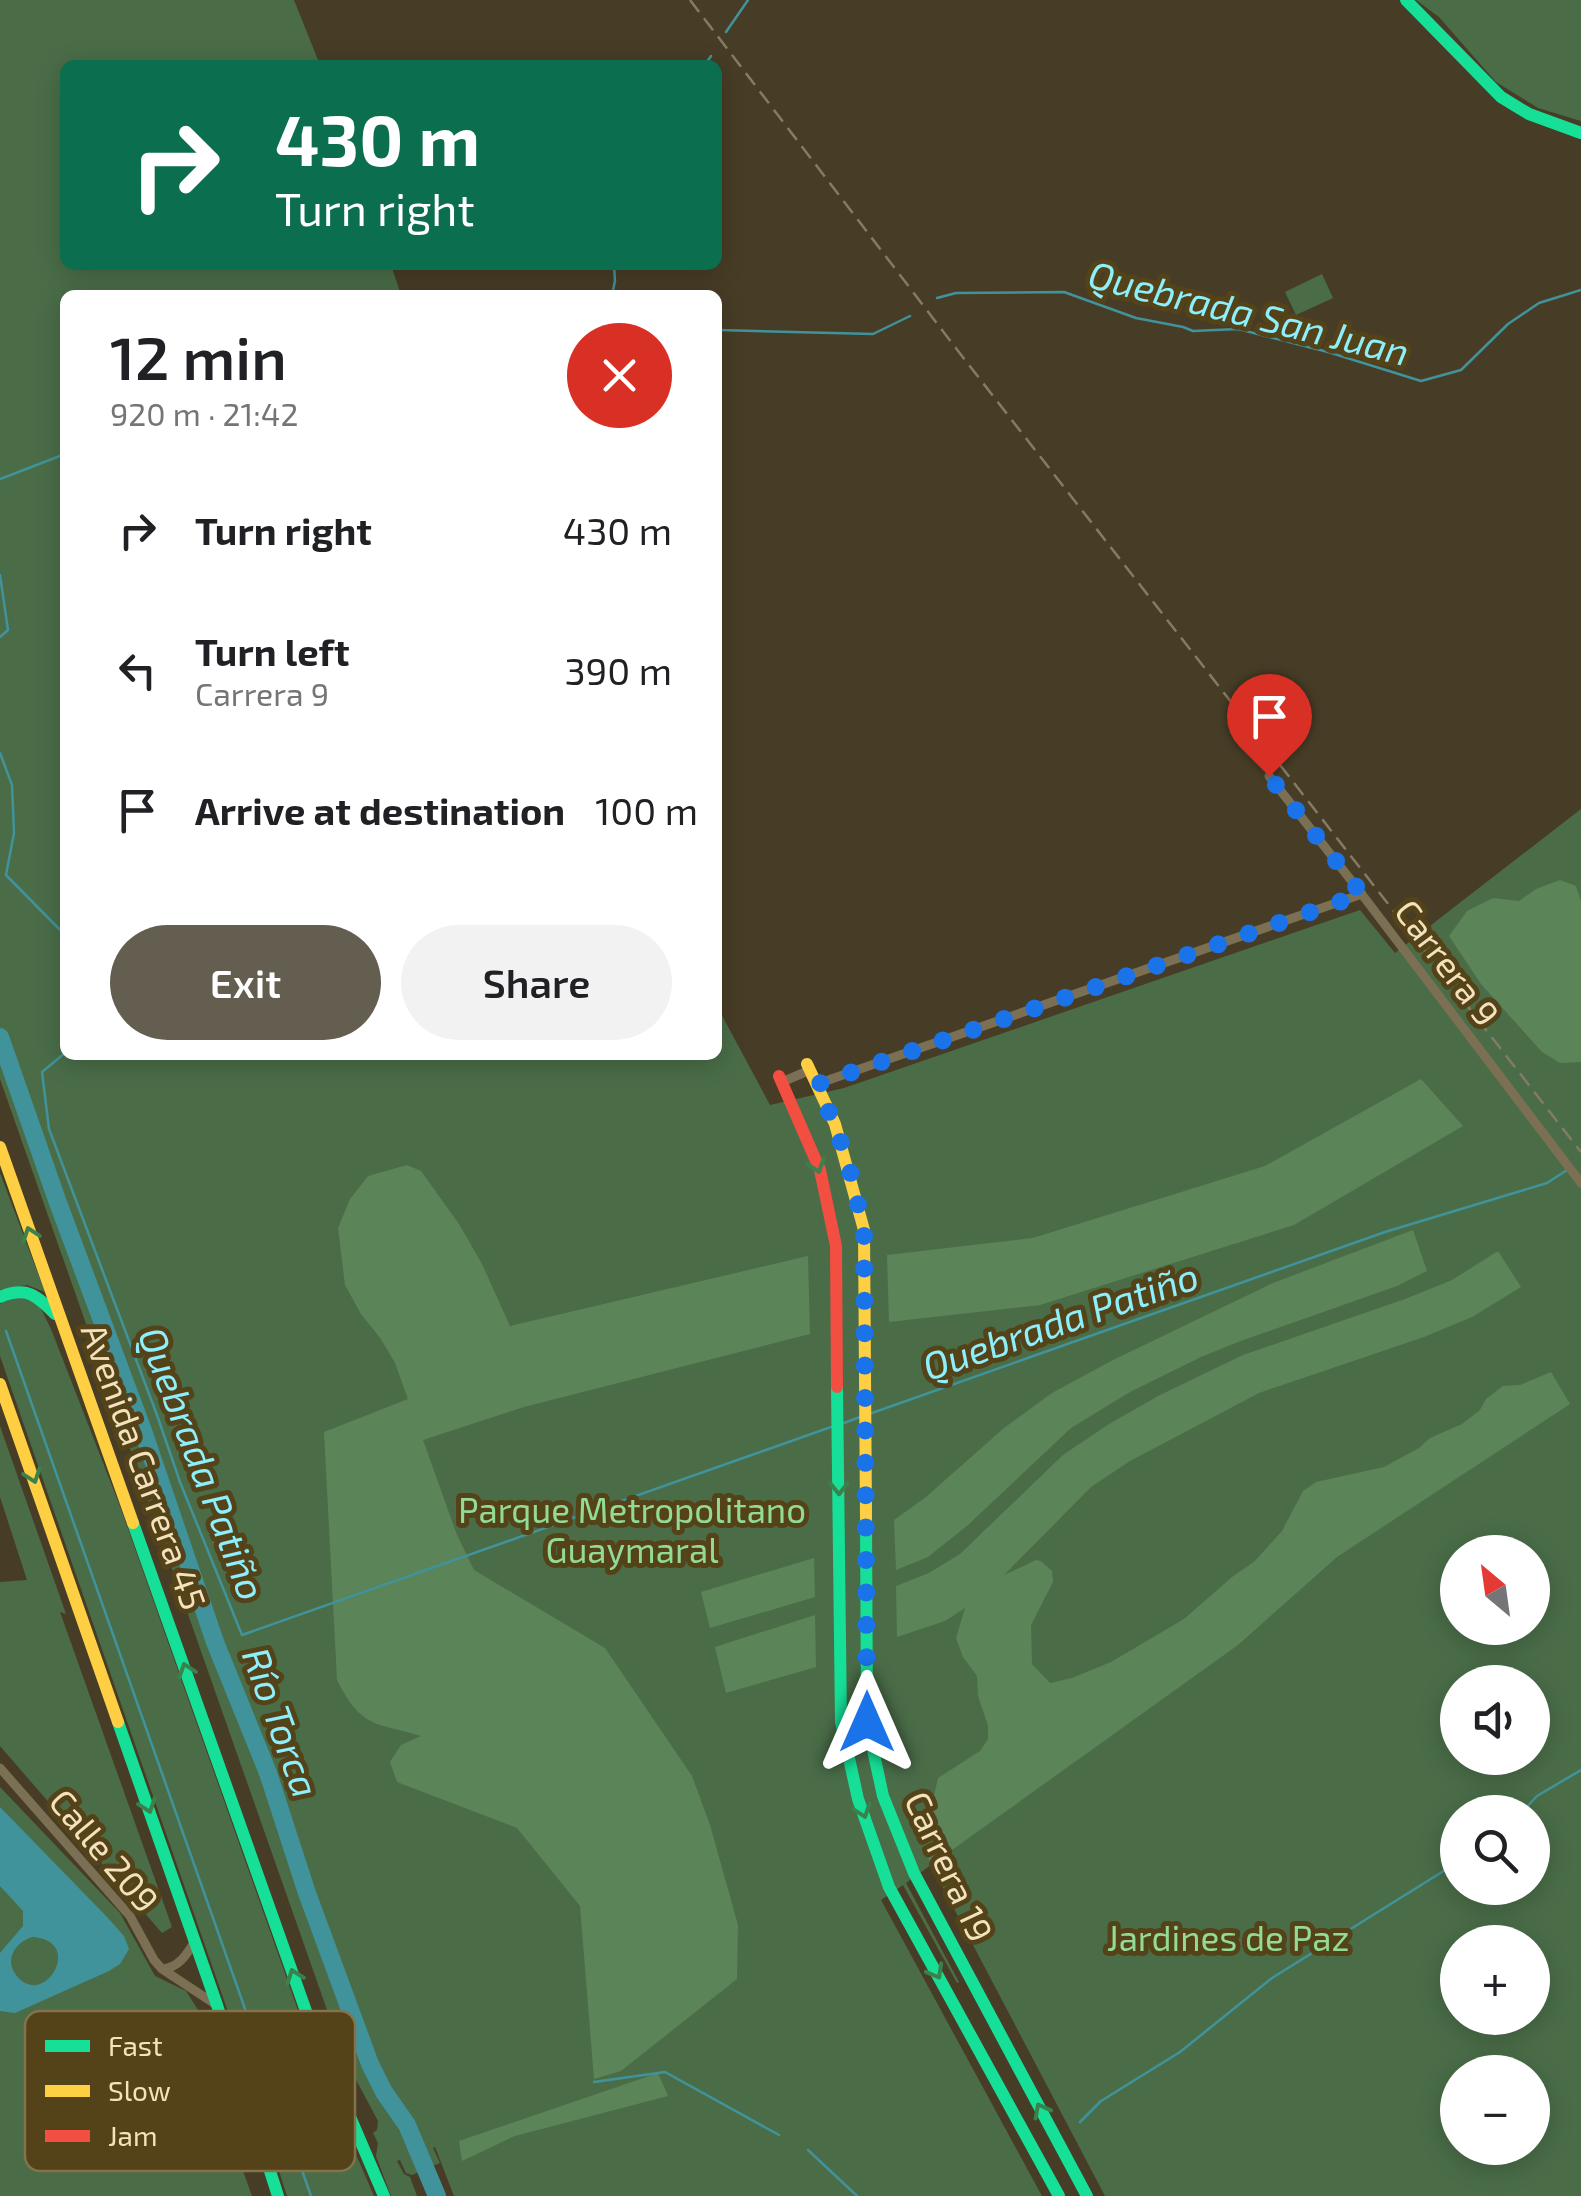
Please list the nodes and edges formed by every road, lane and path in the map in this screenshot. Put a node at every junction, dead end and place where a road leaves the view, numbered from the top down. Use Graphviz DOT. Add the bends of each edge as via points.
graph roads {
  1 [pos="1406,0"];
  2 [pos="1581,132"];
  3 [pos="1269,776"];
  4 [pos="1362,894"];
  5 [pos="808,1067"];
  6 [pos="781,1079"];
  7 [pos="818,1084"];
  8 [pos="0,1147"];
  9 [pos="1581,1183"];
  10 [pos="0,1297"];
  11 [pos="61,1320"];
  12 [pos="0,1384"];
  13 [pos="0,1768"];
  14 [pos="195,1940"];
  15 [pos="162,1969"];
  16 [pos="218,2005"];
  17 [pos="220,2011"];
  18 [pos="306,2011"];
  19 [pos="355,2131"];
  20 [pos="270,2171"];
  21 [pos="278,2196"];
  22 [pos="384,2196"];
  23 [pos="1058,2196"];
  24 [pos="1087,2196"];
  1 -- 2 [label="main road" via="1503,99"];
  3 -- 4 [label="street, Carrera 9"];
  4 -- 7 [label="street"];
  4 -- 9 [label="street, Carrera 9"];
  5 -- 6 [label="street"];
  5 -- 7 [label="main road, Carrera 19"];
  6 -- 23 [label="main road, Carrera 19, one-way" via="820,1170 836,1246 841,1722 858,1799 890,1887"];
  24 -- 7 [label="main road, Carrera 19, one-way" via="914,1873 883,1796 867,1722 864,1230 847,1158"];
  11 -- 8 [label="main road, Avenida Carrera 45, one-way"];
  10 -- 11 [label="main road" via="28,1292"];
  18 -- 11 [label="main road, Avenida Carrera 45, one-way"];
  12 -- 14 [label="main road, one-way"];
  13 -- 15 [label="street, Calle 209" via="130,1916"];
  14 -- 15 [label="street" via="179,1962"];
  14 -- 16 [label="main road"];
  15 -- 16 [label="street, Calle 209"];
  16 -- 17 [label="main road"];
  22 -- 19 [label="main road, Avenida Carrera 45, one-way"];
  20 -- 21 [label="main road"];
}
